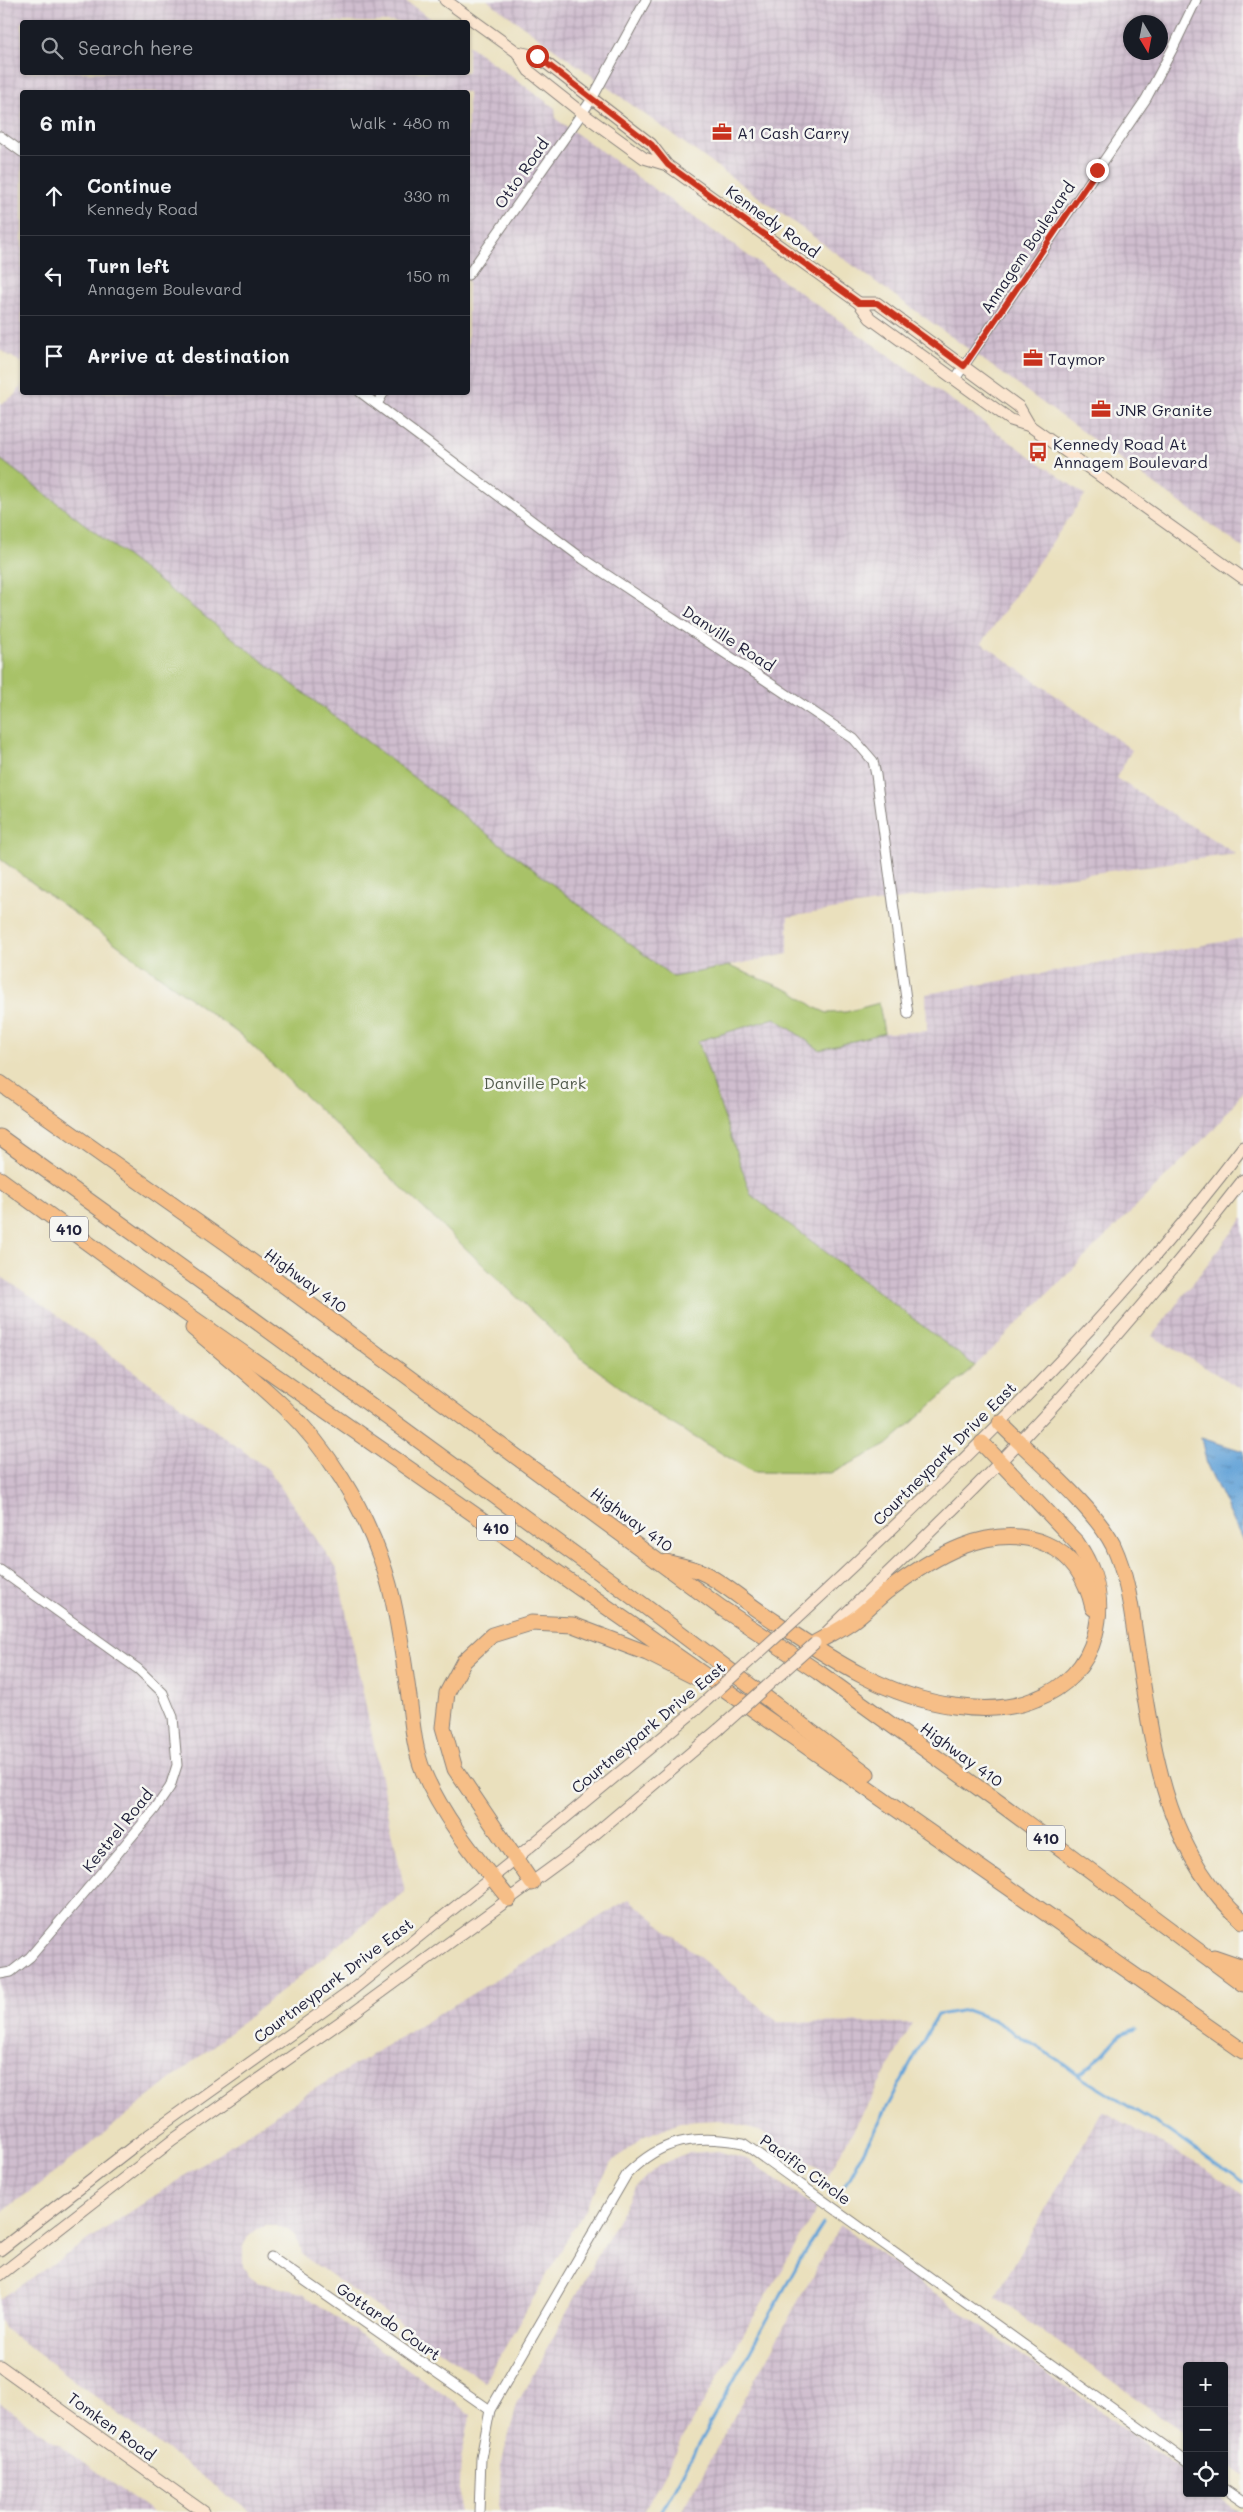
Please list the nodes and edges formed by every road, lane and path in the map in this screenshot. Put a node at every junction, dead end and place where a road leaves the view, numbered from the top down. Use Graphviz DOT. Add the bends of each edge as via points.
graph roads {
  1 [pos="444,0"];
  2 [pos="646,0"];
  3 [pos="1196,0"];
  4 [pos="517,52"];
  5 [pos="592,98"];
  6 [pos="582,113"];
  7 [pos="0,136"];
  8 [pos="20,151"];
  9 [pos="668,165"];
  10 [pos="470,272"];
  11 [pos="859,303"];
  12 [pos="964,366"];
  13 [pos="955,379"];
  14 [pos="364,395"];
  15 [pos="382,395"];
  16 [pos="376,404"];
  17 [pos="1030,426"];
  18 [pos="1243,578"];
  19 [pos="908,1014"];
  20 [pos="0,1083"];
  21 [pos="0,1137"];
  22 [pos="1243,1147"];
  23 [pos="0,1179"];
  24 [pos="1243,1180"];
  25 [pos="138,1279"];
  26 [pos="1000,1423"];
  27 [pos="1018,1442"];
  28 [pos="982,1443"];
  29 [pos="1000,1462"];
  30 [pos="657,1560"];
  31 [pos="0,1570"];
  32 [pos="1094,1640"];
  33 [pos="815,1643"];
  34 [pos="855,1778"];
  35 [pos="516,1859"];
  36 [pos="491,1877"];
  37 [pos="532,1883"];
  38 [pos="509,1900"];
  39 [pos="1243,1921"];
  40 [pos="1199,1952"];
  41 [pos="1243,1968"];
  42 [pos="0,1974"];
  43 [pos="1243,1984"];
  44 [pos="1151,1985"];
  45 [pos="1243,2051"];
  46 [pos="0,2250"];
  47 [pos="271,2257"];
  48 [pos="0,2275"];
  49 [pos="0,2366"];
  50 [pos="490,2410"];
  51 [pos="1183,2459"];
  52 [pos="1228,2491"];
  53 [pos="1243,2502"];
  54 [pos="204,2512"];
  55 [pos="478,2512"];
  1 -- 4 [label="main road, Kennedy Road"];
  2 -- 5 [label="street, Otto Road"];
  3 -- 12 [label="street, Annagem Boulevard" via="1146,99"];
  4 -- 5 [label="main road, Kennedy Road" via="537,56"];
  4 -- 6 [label="main road, Kennedy Road" via="529,72"];
  5 -- 6 [label="street, Otto Road"];
  5 -- 9 [label="main road, Kennedy Road" via="651,144"];
  6 -- 9 [label="main road, Kennedy Road" via="644,158"];
  6 -- 10 [label="street, Otto Road"];
  7 -- 8 [label="street"];
  9 -- 11 [label="main road, Kennedy Road"];
  11 -- 12 [label="main road, Kennedy Road" via="877,303"];
  11 -- 13 [label="main road, Kennedy Road" via="870,318"];
  12 -- 13 [label="street, Annagem Boulevard"];
  12 -- 17 [label="main road, Kennedy Road" via="1019,407"];
  13 -- 17 [label="main road, Kennedy Road" via="1011,420"];
  14 -- 16 [label="street, Danville Road"];
  15 -- 16 [label="street"];
  16 -- 19 [label="street, Danville Road" via="583,559 854,739 873,761 876,775"];
  17 -- 18 [label="main road, Kennedy Road"];
  20 -- 30 [label="highway, Highway 410 / 410" via="228,1244"];
  21 -- 44 [label="highway" via="618,1586 707,1656"];
  22 -- 26 [label="main road, Courtneypark Drive East" via="1191,1215"];
  23 -- 25 [label="highway, 410"];
  24 -- 27 [label="main road" via="1090,1366"];
  25 -- 34 [label="highway, 410"];
  25 -- 36 [label="highway" via="286,1408 335,1466 356,1502 381,1560 401,1642 414,1739 423,1770 447,1814"];
  26 -- 27 [label="highway"];
  26 -- 28 [label="main road, Courtneypark Drive East"];
  27 -- 29 [label="main road"];
  27 -- 39 [label="highway" via="1084,1507 1112,1545 1130,1599 1167,1803 1190,1855 1211,1886"];
  28 -- 29 [label="highway"];
  28 -- 35 [label="main road, Courtneypark Drive East, bridge" via="698,1708"];
  29 -- 32 [label="highway" via="1087,1556 1100,1599"];
  29 -- 33 [label="main road"];
  30 -- 32 [label="highway" via="700,1572 836,1663 872,1682 942,1704 994,1708 1026,1703 1043,1696 1078,1670"];
  30 -- 40 [label="highway, Highway 410 / 410" via="1005,1807"];
  31 -- 42 [label="street, Kestrel Road" via="138,1669 163,1693 173,1717 178,1765 170,1787 155,1809 30,1957 11,1972"];
  32 -- 33 [label="highway" via="1094,1611 1090,1593 1079,1571 1066,1556 1051,1546 1016,1536 984,1539 948,1553 910,1576 851,1622"];
  33 -- 37 [label="main road, bridge" via="719,1729"];
  34 -- 35 [label="highway" via="764,1726 684,1670 574,1625 531,1623 492,1636 464,1661 447,1693 443,1727 455,1769"];
  34 -- 44 [label="highway, 410"];
  35 -- 36 [label="main road, Courtneypark Drive East"];
  35 -- 37 [label="highway"];
  36 -- 38 [label="highway"];
  36 -- 46 [label="main road, Courtneypark Drive East" via="346,1994 142,2140"];
  37 -- 38 [label="main road"];
  38 -- 48 [label="main road" via="173,2140"];
  40 -- 41 [label="highway"];
  40 -- 43 [label="highway, Highway 410 / 410"];
  44 -- 45 [label="highway, 410"];
  47 -- 50 [label="street, Gottardo Court"];
  49 -- 54 [label="main road, Tomken Road"];
  50 -- 51 [label="street, Pacific Circle" via="627,2174 642,2159 662,2148 686,2139 718,2139 743,2143"];
  50 -- 55 [label="street, Pacific Circle" via="481,2458"];
  52 -- 53 [label="street"];
}
